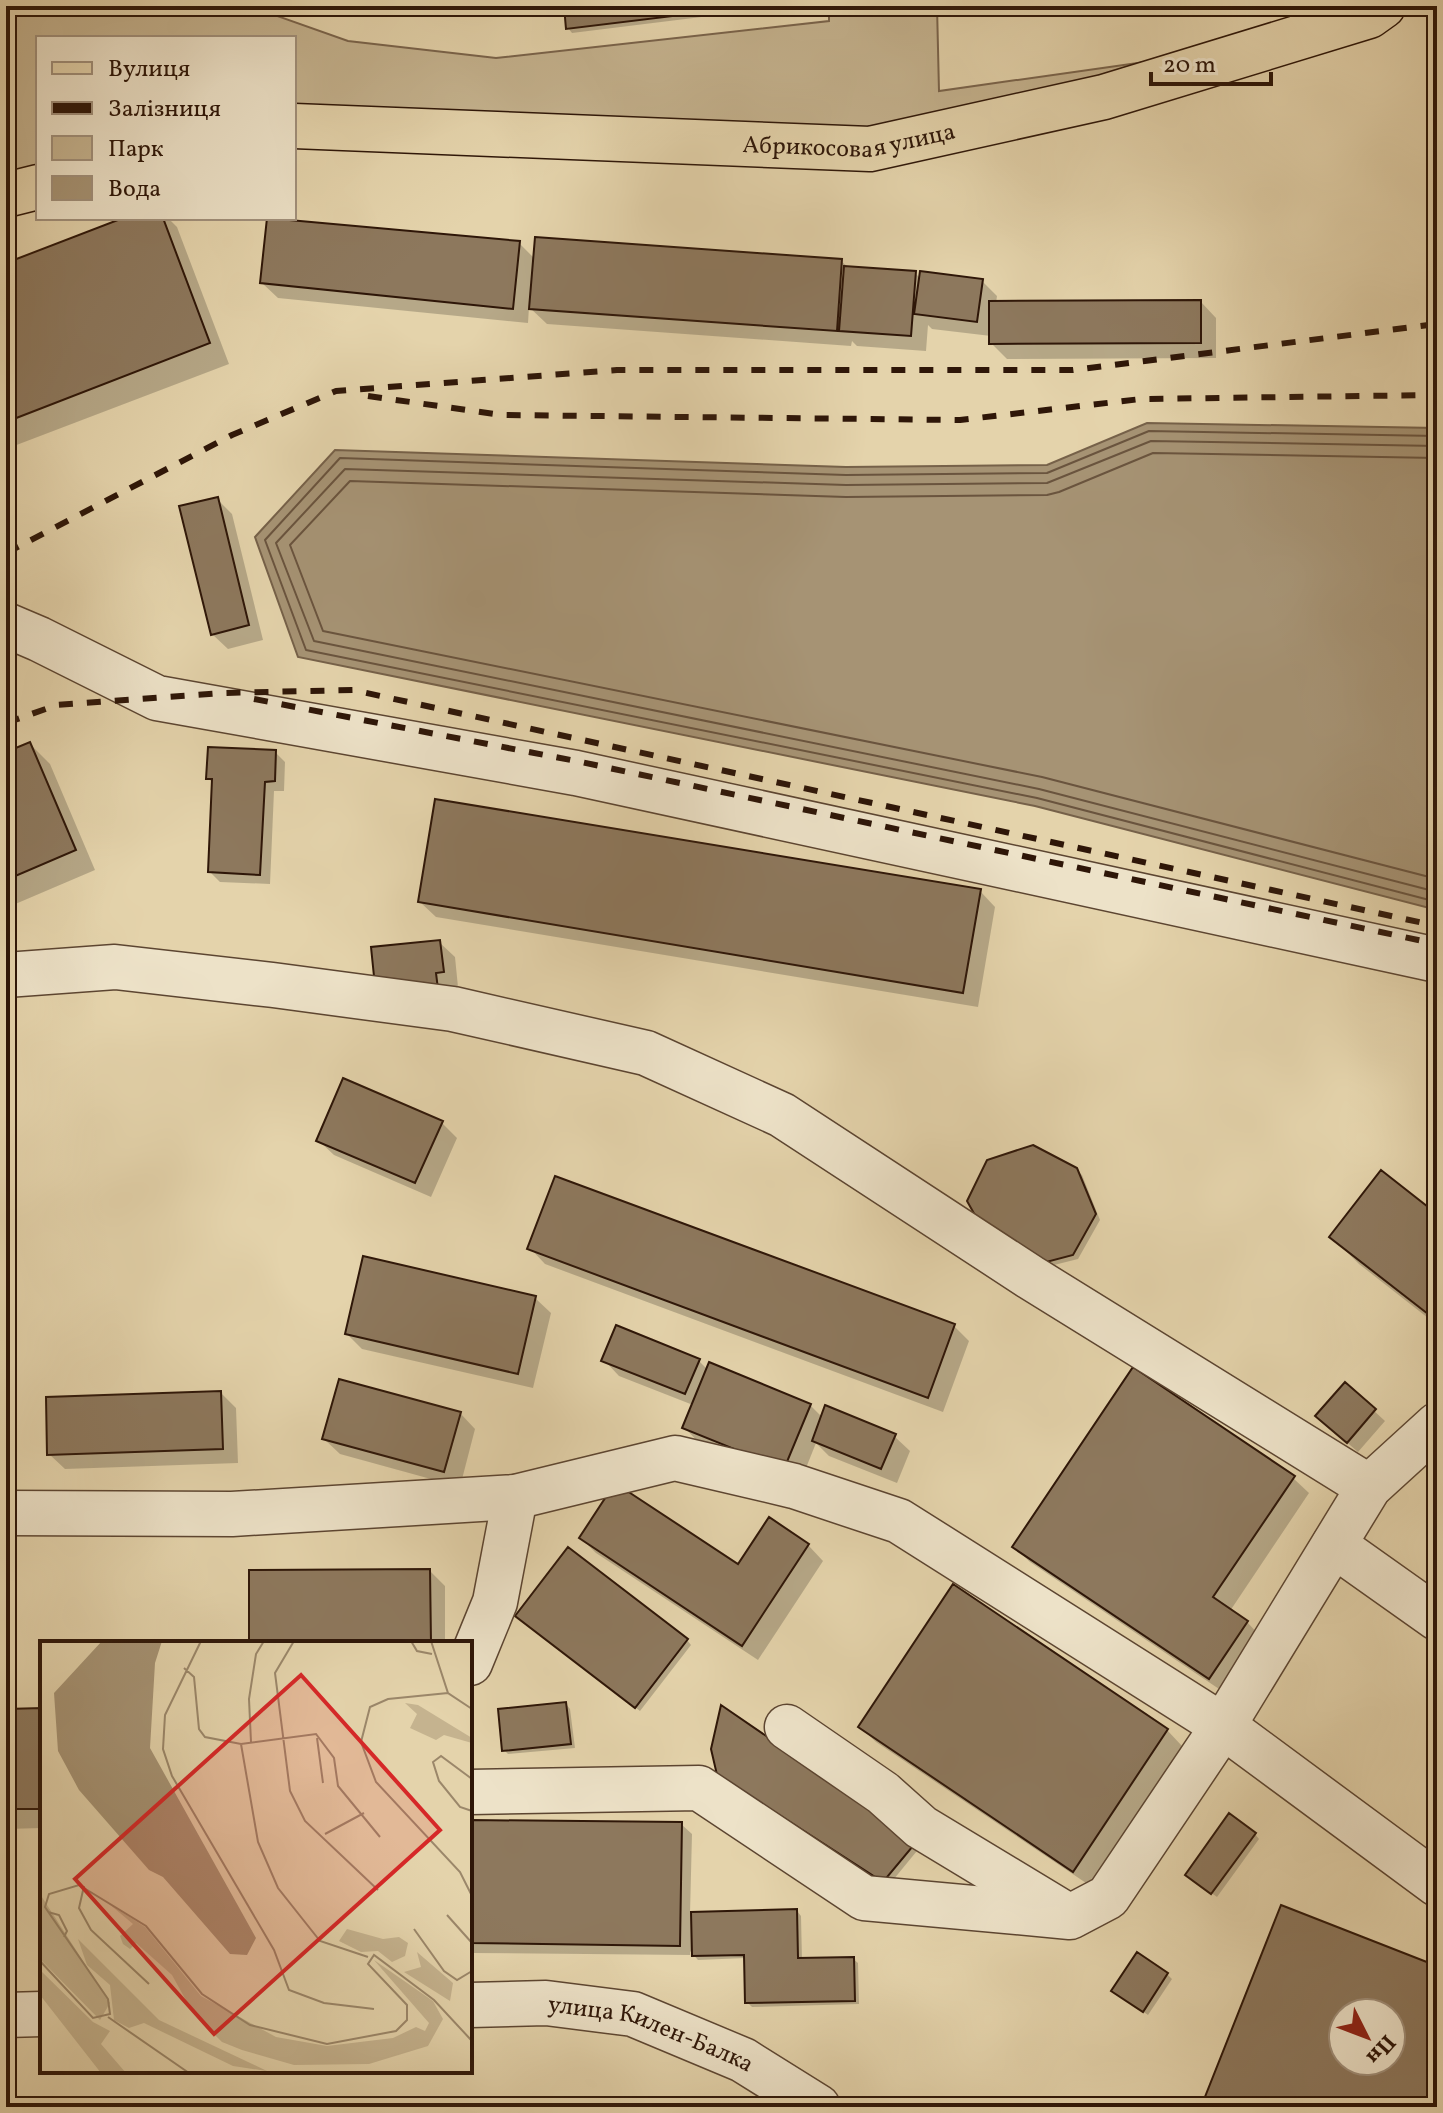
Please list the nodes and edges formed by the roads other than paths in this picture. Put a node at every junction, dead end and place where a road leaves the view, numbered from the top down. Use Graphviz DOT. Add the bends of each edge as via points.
graph roads {
  1 [pos="1373,9"];
  2 [pos="296,126"];
  3 [pos="36,188"];
  4 [pos="6,195"];
  5 [pos="6,625"];
  6 [pos="1437,960"];
  7 [pos="6,975"];
  8 [pos="1437,1425"];
  9 [pos="1369,1487"];
  10 [pos="515,1497"];
  11 [pos="6,1513"];
  12 [pos="1334,1545"];
  13 [pos="1437,1618"];
  14 [pos="472,1658"];
  15 [pos="1223,1726"];
  16 [pos="787,1727"];
  17 [pos="472,1792"];
  18 [pos="1437,1884"];
  19 [pos="1070,1917"];
  20 [pos="472,2005"];
  21 [pos="40,2014"];
  22 [pos="6,2015"];
  23 [pos="818,2107"];
  1 -- 2 [label="main road, Абрикосовая улица" via="1104,97 870,149"];
  3 -- 4 [label="main road"];
  5 -- 6 [label="street" via="157,698 576,773"];
  7 -- 9 [label="street" via="115,967 273,985 453,1009 646,1053 782,1115 1030,1277"];
  8 -- 9 [label="street"];
  9 -- 12 [label="street"];
  10 -- 11 [label="street" via="232,1514"];
  10 -- 14 [label="street" via="495,1602"];
  10 -- 15 [label="street" via="675,1458 794,1486 899,1521"];
  12 -- 13 [label="street"];
  12 -- 15 [label="street"];
  15 -- 18 [label="street"];
  15 -- 19 [label="street" via="1108,1897"];
  16 -- 19 [label="street" via="883,1793 921,1827"];
  17 -- 19 [label="street" via="699,1788 864,1898"];
  20 -- 23 [label="street, улица Килен-Балка" via="546,2003 633,2014 743,2060"];
  21 -- 22 [label="street"];
}
